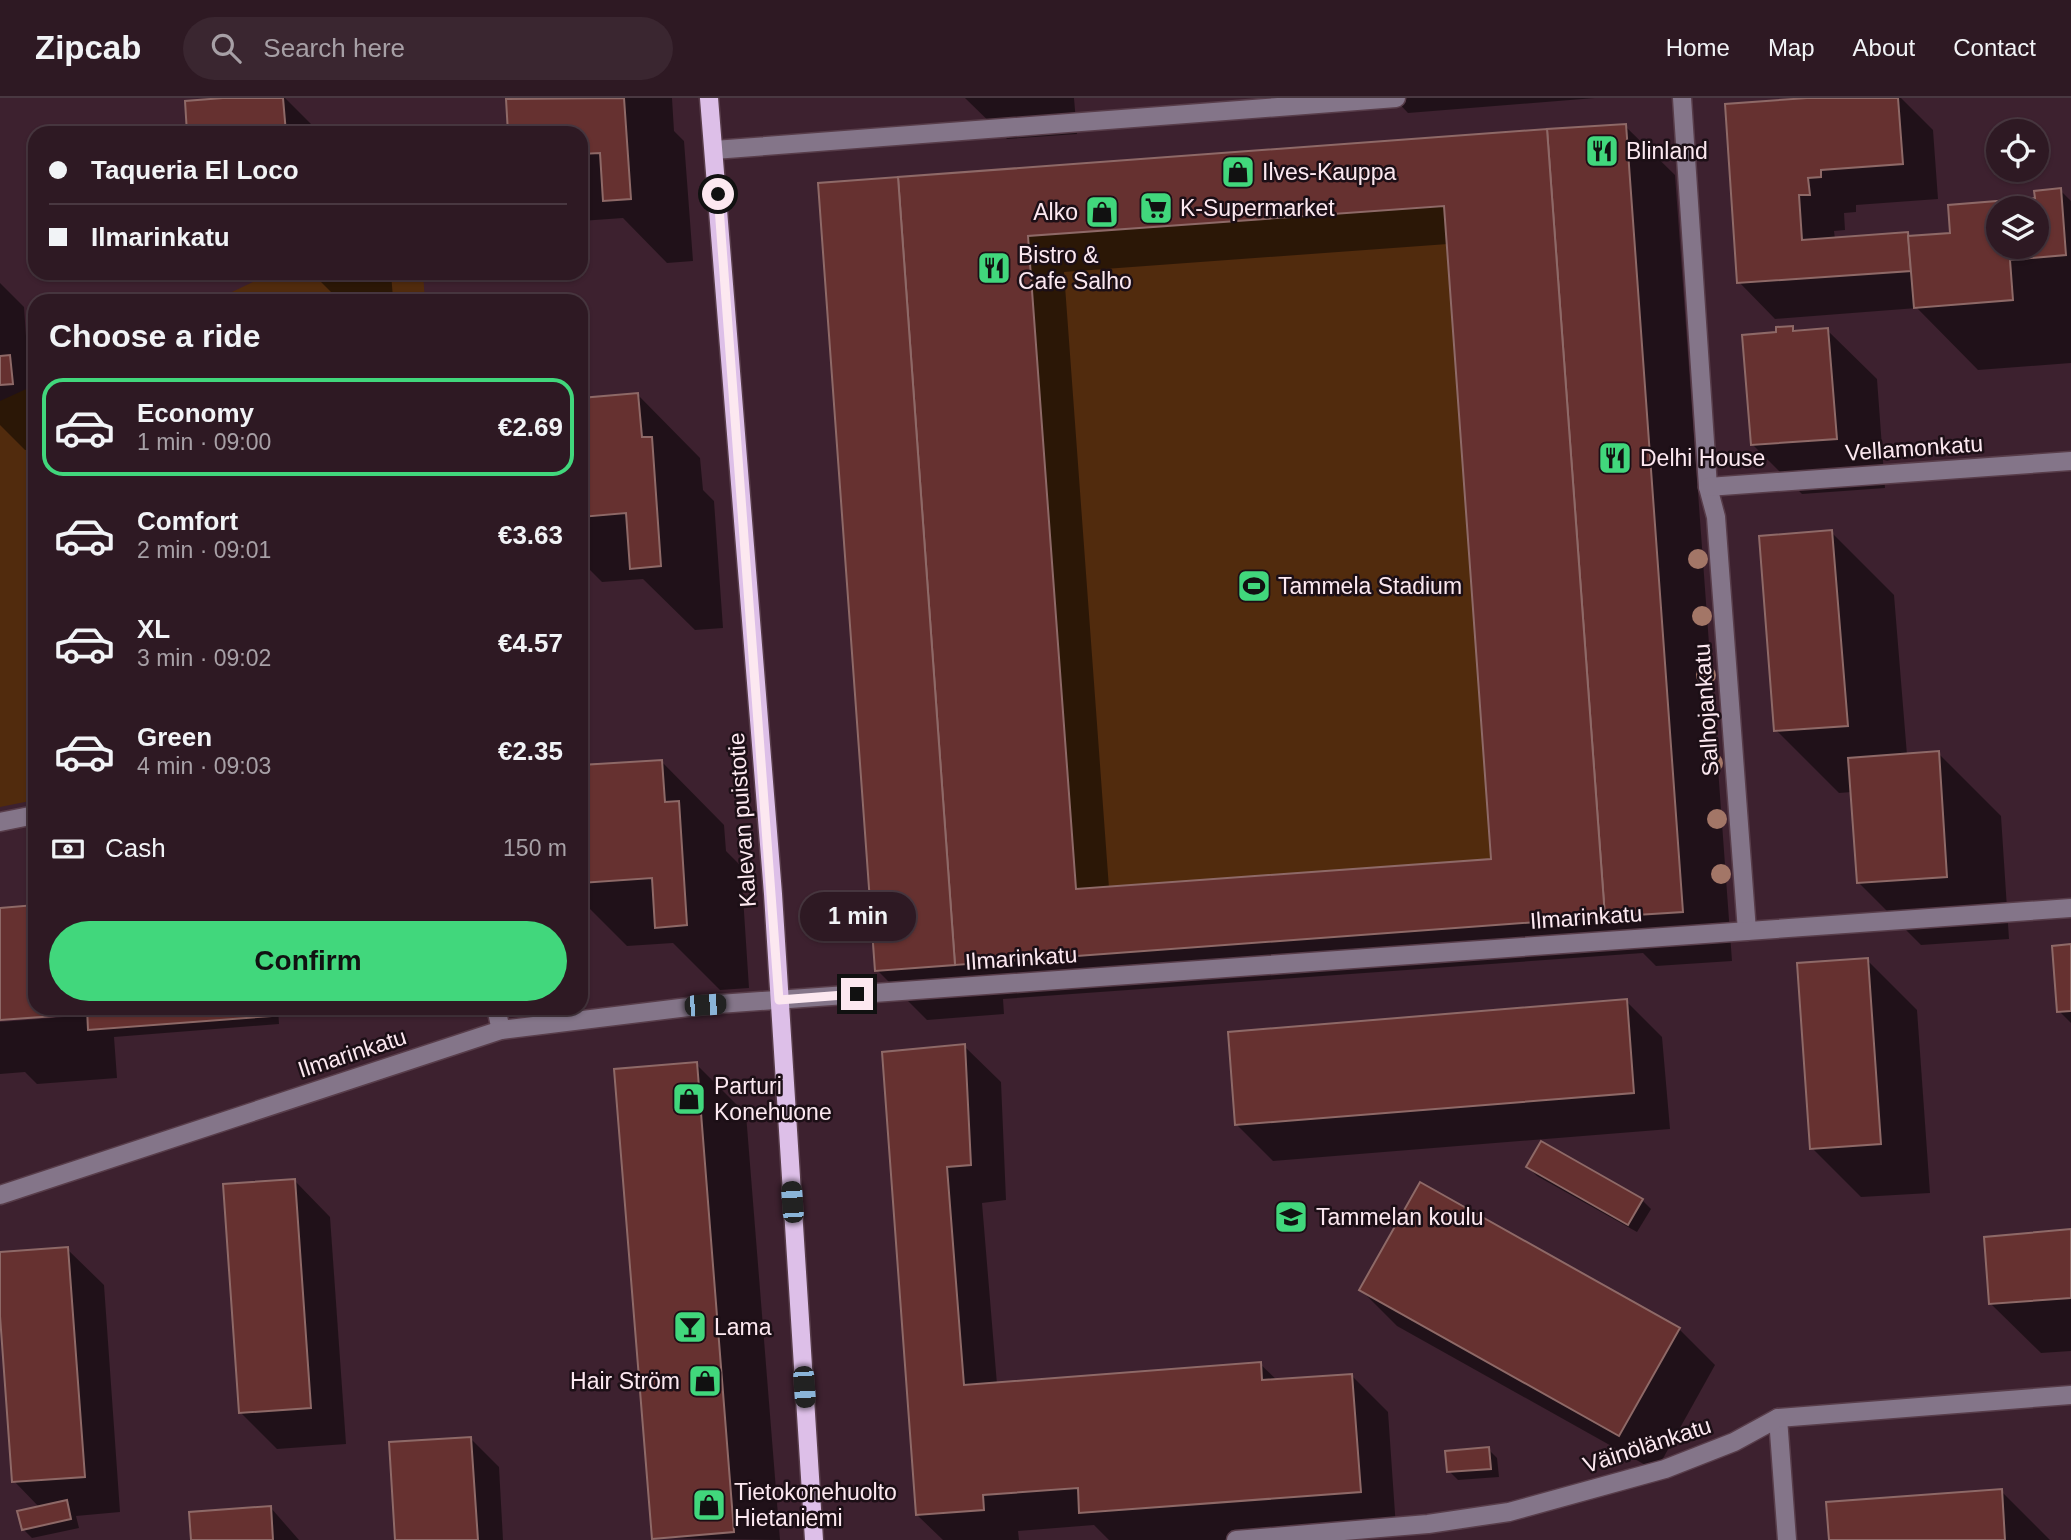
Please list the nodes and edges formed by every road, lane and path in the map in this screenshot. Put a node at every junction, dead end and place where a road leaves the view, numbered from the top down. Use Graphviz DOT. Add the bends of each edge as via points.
graph roads {
  1 [pos="709,98"];
  2 [pos="1395,98"];
  3 [pos="1682,98"];
  4 [pos="714,150"];
  5 [pos="2071,461"];
  6 [pos="1708,487"];
  7 [pos="28,816"];
  8 [pos="0,822"];
  9 [pos="2071,908"];
  10 [pos="1747,930"];
  11 [pos="779,1000"];
  12 [pos="498,1015"];
  13 [pos="501,1030"];
  14 [pos="0,1195"];
  15 [pos="2071,1395"];
  16 [pos="1778,1418"];
  17 [pos="814,1540"];
  18 [pos="1236,1540"];
  19 [pos="1787,1540"];
  1 -- 4 [label="main road, Kalevan puistotie"];
  2 -- 4 [label="street"];
  3 -- 6 [label="street, Salhojankatu"];
  4 -- 11 [label="main road, Kalevan puistotie"];
  5 -- 6 [label="street, Vellamonkatu"];
  6 -- 10 [label="street, Salhojankatu" via="1716,517"];
  7 -- 8 [label="street"];
  9 -- 10 [label="street, Ilmarinkatu"];
  10 -- 11 [label="street, Ilmarinkatu"];
  11 -- 13 [label="street, Ilmarinkatu"];
  11 -- 17 [label="main road, Kalevan puistotie"];
  12 -- 13 [label="street"];
  13 -- 14 [label="street, Ilmarinkatu"];
  15 -- 16 [label="street, Väinölänkatu"];
  16 -- 18 [label="street, Väinölänkatu" via="1734,1442 1665,1469 1509,1511 1428,1524"];
  16 -- 19 [label="street"];
}
